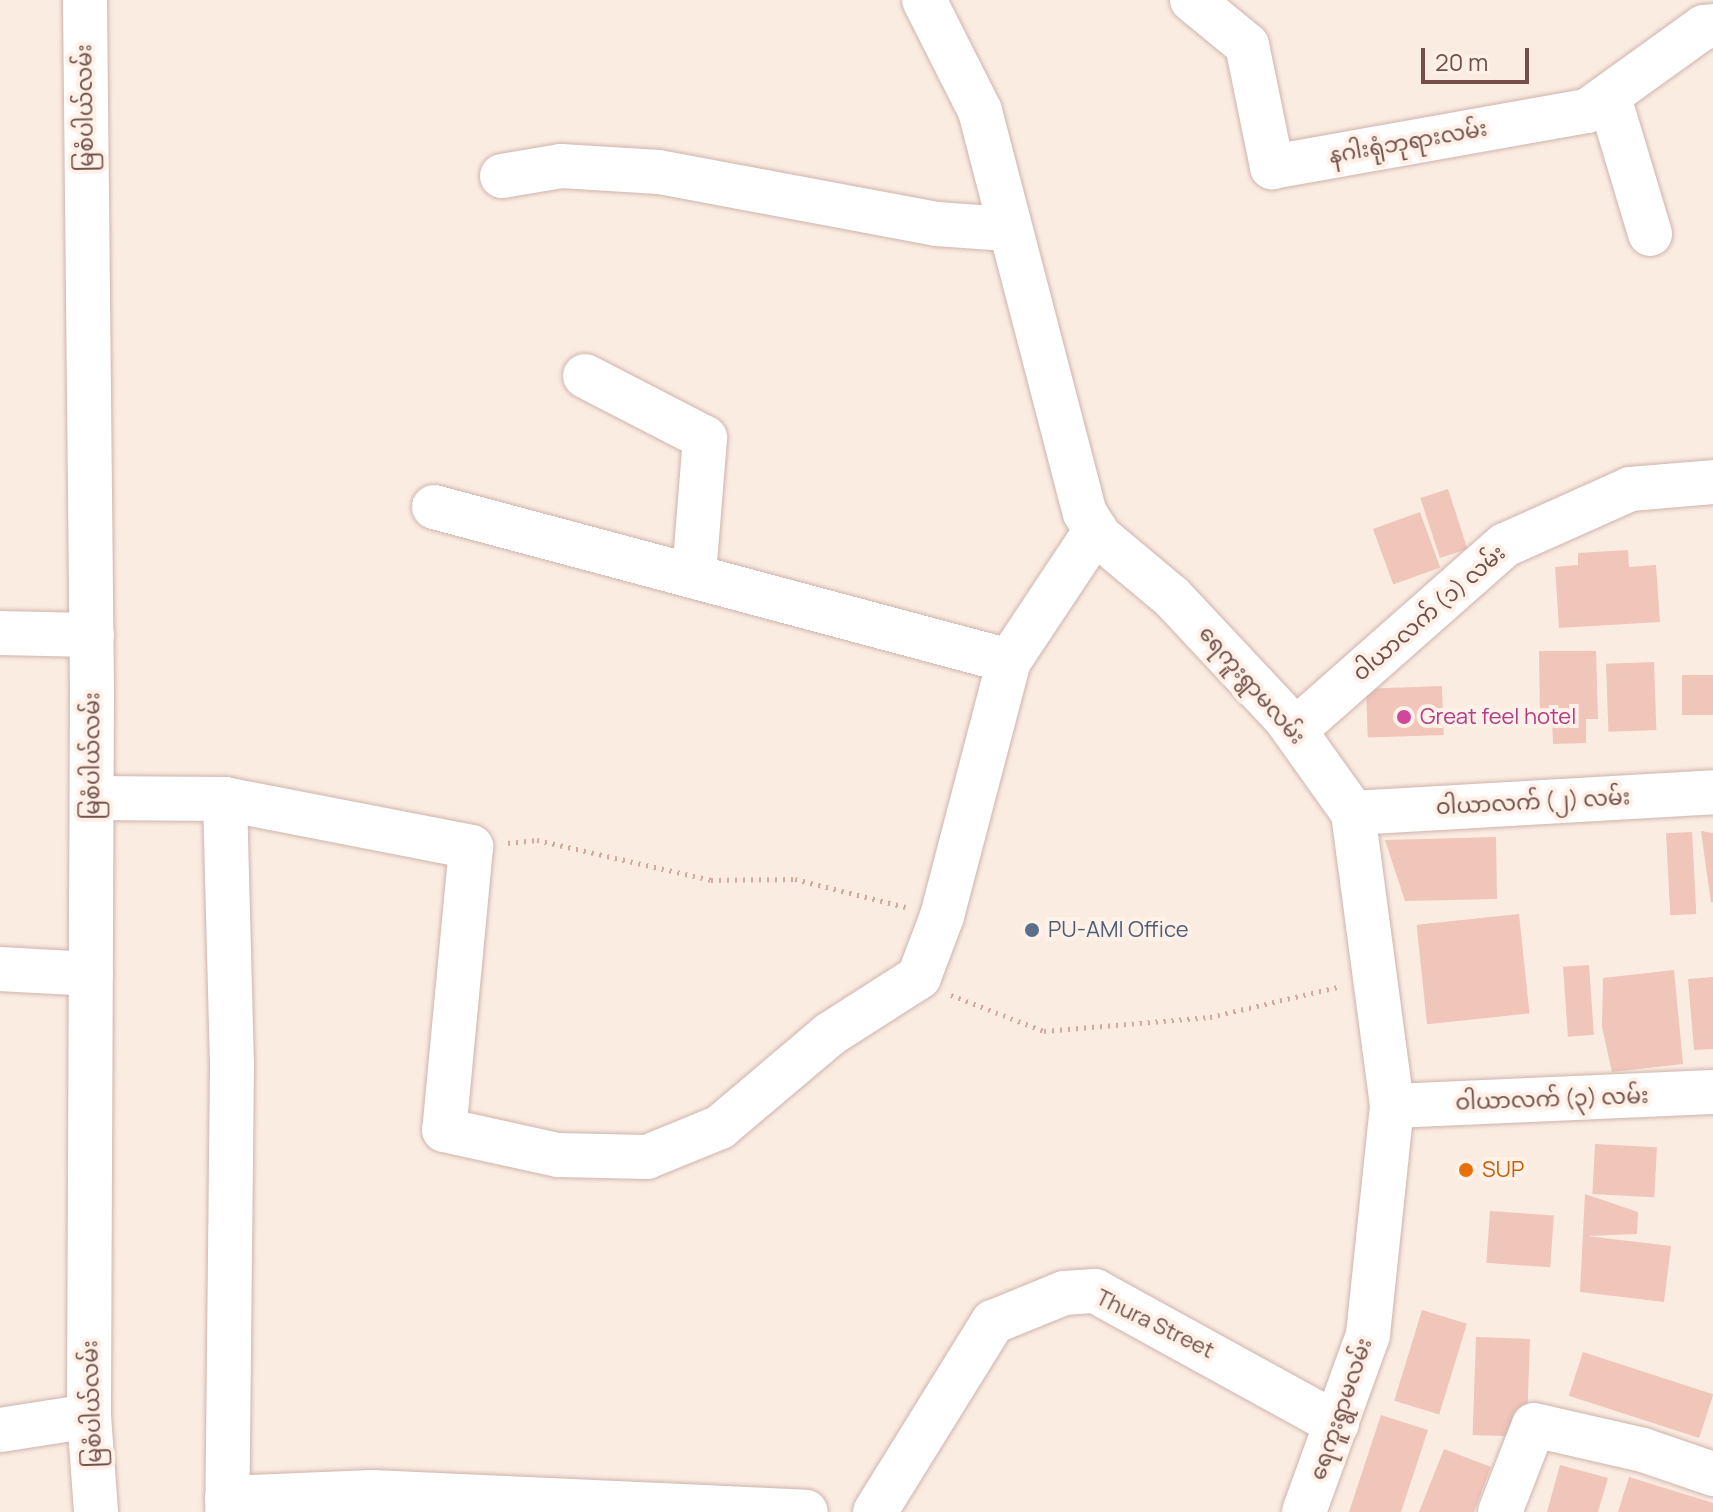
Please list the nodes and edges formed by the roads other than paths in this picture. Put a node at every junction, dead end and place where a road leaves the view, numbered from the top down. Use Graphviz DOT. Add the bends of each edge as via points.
graph roads {
  1 [pos="85,0"];
  2 [pos="924,0"];
  3 [pos="1192,0"];
  4 [pos="1713,26"];
  5 [pos="1609,97"];
  6 [pos="502,176"];
  7 [pos="1007,229"];
  8 [pos="1650,234"];
  9 [pos="585,376"];
  10 [pos="1713,482"];
  11 [pos="434,507"];
  12 [pos="1096,530"];
  13 [pos="694,576"];
  14 [pos="0,633"];
  15 [pos="92,635"];
  16 [pos="1009,661"];
  17 [pos="1295,730"];
  18 [pos="1713,792"];
  19 [pos="92,798"];
  20 [pos="225,799"];
  21 [pos="1353,813"];
  22 [pos="0,969"];
  23 [pos="91,974"];
  24 [pos="1713,1092"];
  25 [pos="1392,1106"];
  26 [pos="89,1416"];
  27 [pos="1337,1424"];
  28 [pos="0,1430"];
  29 [pos="1713,1474"];
  30 [pos="227,1505"];
  31 [pos="96,1512"];
  32 [pos="806,1512"];
  33 [pos="875,1512"];
  34 [pos="1304,1512"];
  35 [pos="1500,1512"];
  1 -- 15 [label="street, မြစံပါယ်လမ်း"];
  2 -- 7 [label="street, ရေကူးရွာမလမ်း" via="980,111"];
  3 -- 5 [label="street, နဂါးရုံဘုရားလမ်း" via="1247,45 1272,167 1587,111"];
  4 -- 5 [label="street, နဂါးရုံဘုရားလမ်း" via="1704,27"];
  5 -- 8 [label="street"];
  6 -- 7 [label="street" via="561,166 659,172 936,224"];
  7 -- 12 [label="street, ရေကူးရွာမလမ်း" via="1085,513"];
  9 -- 13 [label="street" via="705,438"];
  10 -- 17 [label="street, ဝါယာလက် (၁) လမ်း" via="1630,489 1505,545"];
  11 -- 13 [label="street"];
  12 -- 16 [label="street"];
  12 -- 17 [label="street, ရေကူးရွာမလမ်း" via="1172,597"];
  13 -- 16 [label="street"];
  14 -- 15 [label="street"];
  15 -- 19 [label="street, မြစံပါယ်လမ်း"];
  16 -- 20 [label="street" via="942,916 919,977 830,1034 720,1127 647,1157 558,1155 444,1130 471,847"];
  17 -- 21 [label="street, ရေကူးရွာမလမ်း"];
  18 -- 21 [label="street, ဝါယာလက် (၂) လမ်း"];
  19 -- 20 [label="street"];
  19 -- 23 [label="street, မြစံပါယ်လမ်း"];
  20 -- 30 [label="street" via="232,1063"];
  21 -- 25 [label="street, ရေကူးရွာမလမ်း" via="1379,977"];
  22 -- 23 [label="street"];
  23 -- 26 [label="street, မြစံပါယ်လမ်း"];
  24 -- 25 [label="street, ဝါယာလက် (၃) လမ်း"];
  25 -- 27 [label="street, ရေကူးရွာမလမ်း" via="1368,1335"];
  26 -- 28 [label="street"];
  26 -- 31 [label="street, မြစံပါယ်လမ်း"];
  27 -- 33 [label="street, Thura Street" via="1095,1291 1064,1293 993,1322"];
  27 -- 34 [label="street, ရေကူးရွာမလမ်း"];
  29 -- 35 [label="street" via="1643,1450 1534,1425"];
  30 -- 32 [label="street" via="372,1492"];
}
